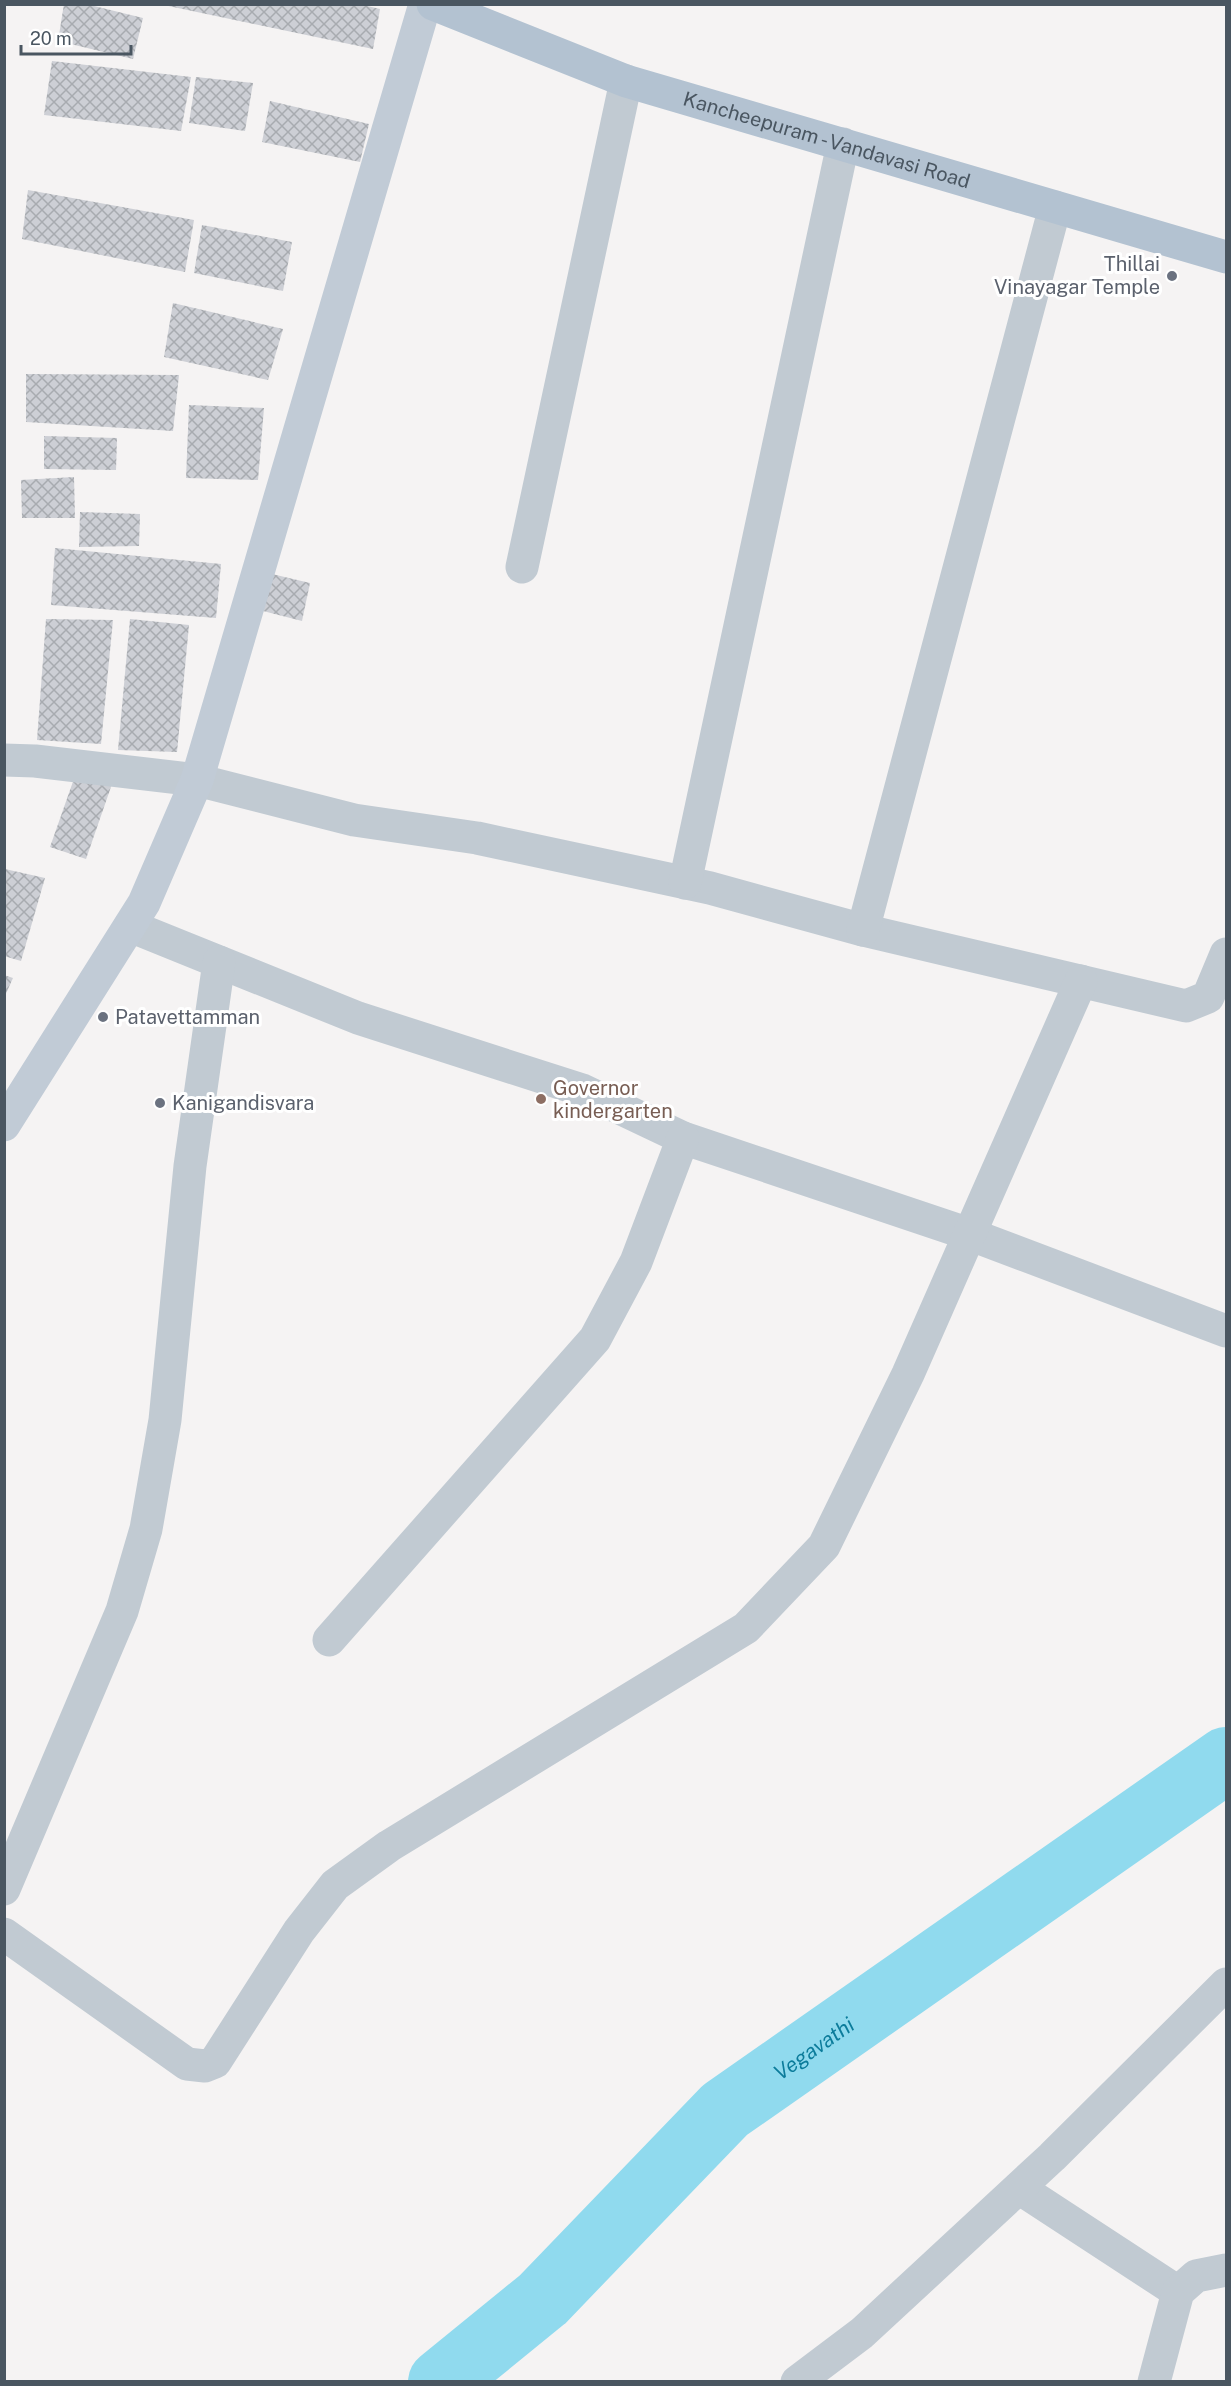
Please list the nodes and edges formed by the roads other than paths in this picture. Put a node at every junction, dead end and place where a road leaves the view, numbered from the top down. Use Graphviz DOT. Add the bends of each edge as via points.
graph roads {
  1 [pos="425,4"];
  2 [pos="433,4"];
  3 [pos="626,81"];
  4 [pos="843,144"];
  5 [pos="1055,207"];
  6 [pos="1227,257"];
  7 [pos="522,567"];
  8 [pos="4,760"];
  9 [pos="197,780"];
  10 [pos="685,883"];
  11 [pos="130,926"];
  12 [pos="863,930"];
  13 [pos="1227,954"];
  14 [pos="219,962"];
  15 [pos="1081,981"];
  16 [pos="1217,1001"];
  17 [pos="4,1125"];
  18 [pos="683,1138"];
  19 [pos="969,1234"];
  20 [pos="1227,1331"];
  21 [pos="329,1640"];
  22 [pos="4,1889"];
  23 [pos="4,1934"];
  24 [pos="1227,1984"];
  25 [pos="1019,2188"];
  26 [pos="1227,2270"];
  27 [pos="1178,2292"];
  28 [pos="797,2382"];
  29 [pos="1154,2382"];
  1 -- 9 [label="main road"];
  2 -- 3 [label="main road, Kancheepuram - Vandavasi Road"];
  3 -- 4 [label="main road, Kancheepuram - Vandavasi Road"];
  3 -- 7 [label="street"];
  4 -- 5 [label="main road, Kancheepuram - Vandavasi Road"];
  4 -- 10 [label="street"];
  5 -- 6 [label="main road, Kancheepuram - Vandavasi Road"];
  5 -- 12 [label="street"];
  8 -- 9 [label="street"];
  9 -- 10 [label="street" via="354,820 477,838"];
  9 -- 11 [label="main road" via="144,903"];
  10 -- 12 [label="street"];
  11 -- 14 [label="street"];
  11 -- 17 [label="main road"];
  12 -- 15 [label="street"];
  13 -- 16 [label="street"];
  14 -- 18 [label="street" via="358,1018 582,1090"];
  14 -- 22 [label="street" via="190,1166 165,1420 146,1528 122,1611"];
  15 -- 16 [label="street" via="1186,1006"];
  15 -- 19 [label="street"];
  18 -- 19 [label="street"];
  18 -- 21 [label="street" via="636,1262 595,1339"];
  19 -- 20 [label="street"];
  19 -- 23 [label="street" via="908,1374 824,1546 746,1628 389,1846 335,1885 299,1931 215,2062 205,2066 187,2064"];
  24 -- 25 [label="street"];
  25 -- 27 [label="street"];
  25 -- 28 [label="street" via="862,2333"];
  26 -- 27 [label="street" via="1196,2276"];
  27 -- 29 [label="street"];
}
